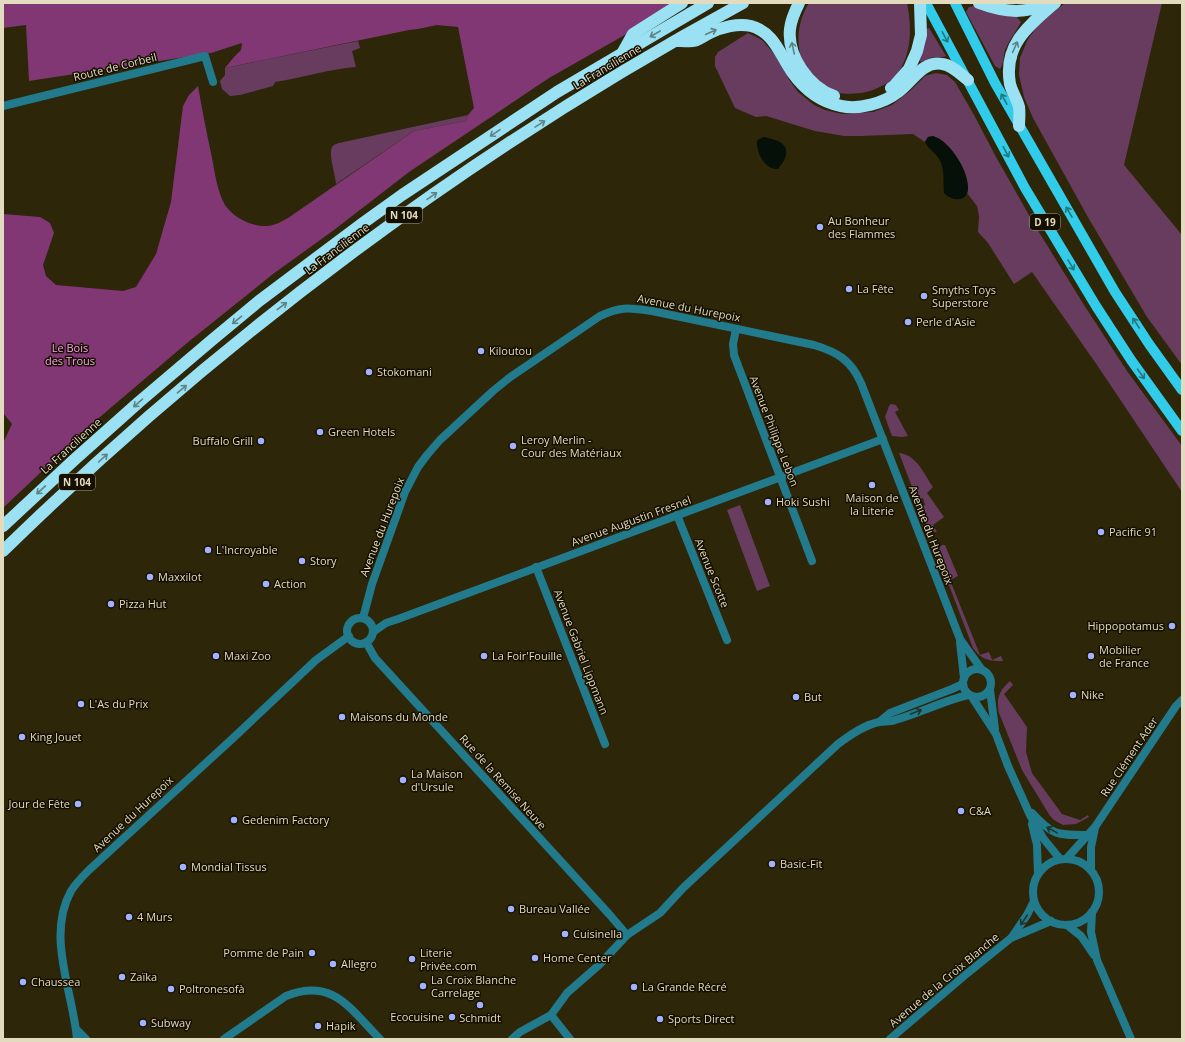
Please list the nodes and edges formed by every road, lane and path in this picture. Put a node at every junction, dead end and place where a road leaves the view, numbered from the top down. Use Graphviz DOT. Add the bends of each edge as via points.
graph roads {
  1 [pos="682,3"];
  2 [pos="708,3"];
  3 [pos="743,3"];
  4 [pos="799,3"];
  5 [pos="920,3"];
  6 [pos="926,3"];
  7 [pos="955,3"];
  8 [pos="979,3"];
  9 [pos="1045,3"];
  10 [pos="1055,3"];
  11 [pos="674,41"];
  12 [pos="623,52"];
  13 [pos="968,80"];
  14 [pos="213,82"];
  15 [pos="3,106"];
  16 [pos="1019,126"];
  17 [pos="736,329"];
  18 [pos="1182,390"];
  19 [pos="1182,431"];
  20 [pos="883,439"];
  21 [pos="780,477"];
  22 [pos="677,515"];
  23 [pos="3,526"];
  24 [pos="3,551"];
  25 [pos="812,562"];
  26 [pos="536,568"];
  27 [pos="368,598"];
  28 [pos="363,618"];
  29 [pos="372,626"];
  30 [pos="352,639"];
  31 [pos="727,640"];
  32 [pos="960,640"];
  33 [pos="366,642"];
  34 [pos="982,670"];
  35 [pos="964,681"];
  36 [pos="990,690"];
  37 [pos="970,696"];
  38 [pos="1182,700"];
  39 [pos="879,722"];
  40 [pos="996,734"];
  41 [pos="605,744"];
  42 [pos="1025,805"];
  43 [pos="1030,815"];
  44 [pos="1095,827"];
  45 [pos="1087,835"];
  46 [pos="1063,859"];
  47 [pos="1091,869"];
  48 [pos="1038,874"];
  49 [pos="1034,901"];
  50 [pos="1092,912"];
  51 [pos="1051,921"];
  52 [pos="1067,925"];
  53 [pos="627,935"];
  54 [pos="1011,938"];
  55 [pos="1097,960"];
  56 [pos="551,1015"];
  57 [pos="77,1030"];
  58 [pos="77,1039"];
  59 [pos="86,1039"];
  60 [pos="224,1039"];
  61 [pos="380,1039"];
  62 [pos="512,1039"];
  63 [pos="570,1039"];
  64 [pos="890,1039"];
  65 [pos="1131,1039"];
  1 -- 12 [label="highway" via="633,34"];
  2 -- 12 [label="highway, La Francilienne / N 104, one-way"];
  3 -- 11 [label="highway, La Francilienne / N 104"];
  5 -- 4 [label="highway, one-way" via="921,35 909,69 894,86 877,96 860,100 842,99 826,93 799,67 792,51 790,30"];
  6 -- 13 [label="main road, D 19, one-way"];
  16 -- 7 [label="main road, D 19, one-way"];
  8 -- 9 [label="highway" via="1006,11 1026,11"];
  16 -- 10 [label="highway, one-way" via="1020,108 1010,86 1011,57 1025,31"];
  11 -- 13 [label="highway, one-way" via="696,40 710,32 735,25 751,26 772,39 792,72 805,87 820,98 841,106 860,107 879,102 898,92 926,66 934,64 948,66"];
  24 -- 11 [label="highway, La Francilienne / N 104, one-way" via="146,419 269,316 374,237 501,148"];
  12 -- 23 [label="highway, La Francilienne / N 104, one-way" via="557,92 402,195 259,301 139,402"];
  13 -- 19 [label="main road, D 19, one-way" via="1025,188 1096,306"];
  14 -- 15 [label="street, Route de Corbeil" via="205,56"];
  18 -- 16 [label="main road, D 19, one-way" via="1115,292"];
  17 -- 20 [label="street, Avenue du Hurepoix" via="825,348 845,359 857,374"];
  17 -- 21 [label="street, Avenue Philippe Lebon" via="734,355"];
  17 -- 27 [label="street, Avenue du Hurepoix" via="652,311 630,308 614,310 585,325 509,378 440,440 418,467 405,492"];
  20 -- 21 [label="street, Avenue Augustin Fresnel"];
  20 -- 32 [label="street, Avenue du Hurepoix"];
  21 -- 22 [label="street, Avenue Augustin Fresnel"];
  21 -- 25 [label="street, Avenue Philippe Lebon"];
  22 -- 26 [label="street, Avenue Augustin Fresnel"];
  22 -- 31 [label="street, Avenue Scotte"];
  26 -- 29 [label="street, Avenue Augustin Fresnel"];
  26 -- 41 [label="street, Avenue Gabriel Lippmann"];
  27 -- 28 [label="street, Avenue du Hurepoix"];
  27 -- 29 [label="street, Avenue du Hurepoix"];
  28 -- 29 [label="street"];
  28 -- 30 [label="street" via="351,622 348,629"];
  29 -- 33 [label="street" via="372,636"];
  30 -- 33 [label="street" via="358,643"];
  30 -- 57 [label="street, Avenue du Hurepoix" via="316,660 89,870 72,891 61,922 61,945"];
  32 -- 34 [label="street, Avenue du Hurepoix"];
  32 -- 35 [label="street, Avenue du Hurepoix"];
  33 -- 53 [label="street, Rue de la Remise Neuve" via="375,658"];
  34 -- 35 [label="street" via="971,670"];
  34 -- 36 [label="street" via="990,678"];
  35 -- 37 [label="street" via="965,692"];
  35 -- 39 [label="street" via="952,689 890,713"];
  36 -- 37 [label="street" via="982,697"];
  36 -- 40 [label="street"];
  39 -- 37 [label="street, one-way" via="894,721 956,698"];
  37 -- 40 [label="street"];
  38 -- 44 [label="street, Rue Clément Ader"];
  39 -- 53 [label="street" via="850,735 838,744 683,888 660,913"];
  40 -- 42 [label="street"];
  42 -- 43 [label="street"];
  45 -- 42 [label="street, one-way" via="1062,835 1053,832"];
  43 -- 46 [label="street" via="1043,838"];
  43 -- 48 [label="street" via="1037,845"];
  44 -- 45 [label="street, Rue Clément Ader"];
  44 -- 47 [label="street, Rue Clément Ader" via="1091,847"];
  45 -- 46 [label="street, Rue Clément Ader"];
  46 -- 47 [label="street" via="1076,860"];
  46 -- 48 [label="street" via="1051,862"];
  47 -- 50 [label="street" via="1099,886 1097,904"];
  48 -- 49 [label="street" via="1034,883"];
  49 -- 51 [label="street" via="1040,912"];
  49 -- 54 [label="street, Avenue de la Croix Blanche, one-way"];
  50 -- 52 [label="street" via="1085,919"];
  50 -- 55 [label="street" via="1091,932"];
  51 -- 52 [label="street"];
  51 -- 54 [label="street, Avenue de la Croix Blanche"];
  52 -- 55 [label="street" via="1080,936"];
  53 -- 56 [label="street" via="599,965 567,993"];
  54 -- 64 [label="street, Avenue de la Croix Blanche"];
  55 -- 65 [label="street"];
  56 -- 62 [label="street"];
  56 -- 63 [label="street"];
  57 -- 58 [label="street, Avenue du Hurepoix"];
  57 -- 59 [label="street"];
  60 -- 61 [label="street" via="286,996 307,989 327,992 341,999"];
}
